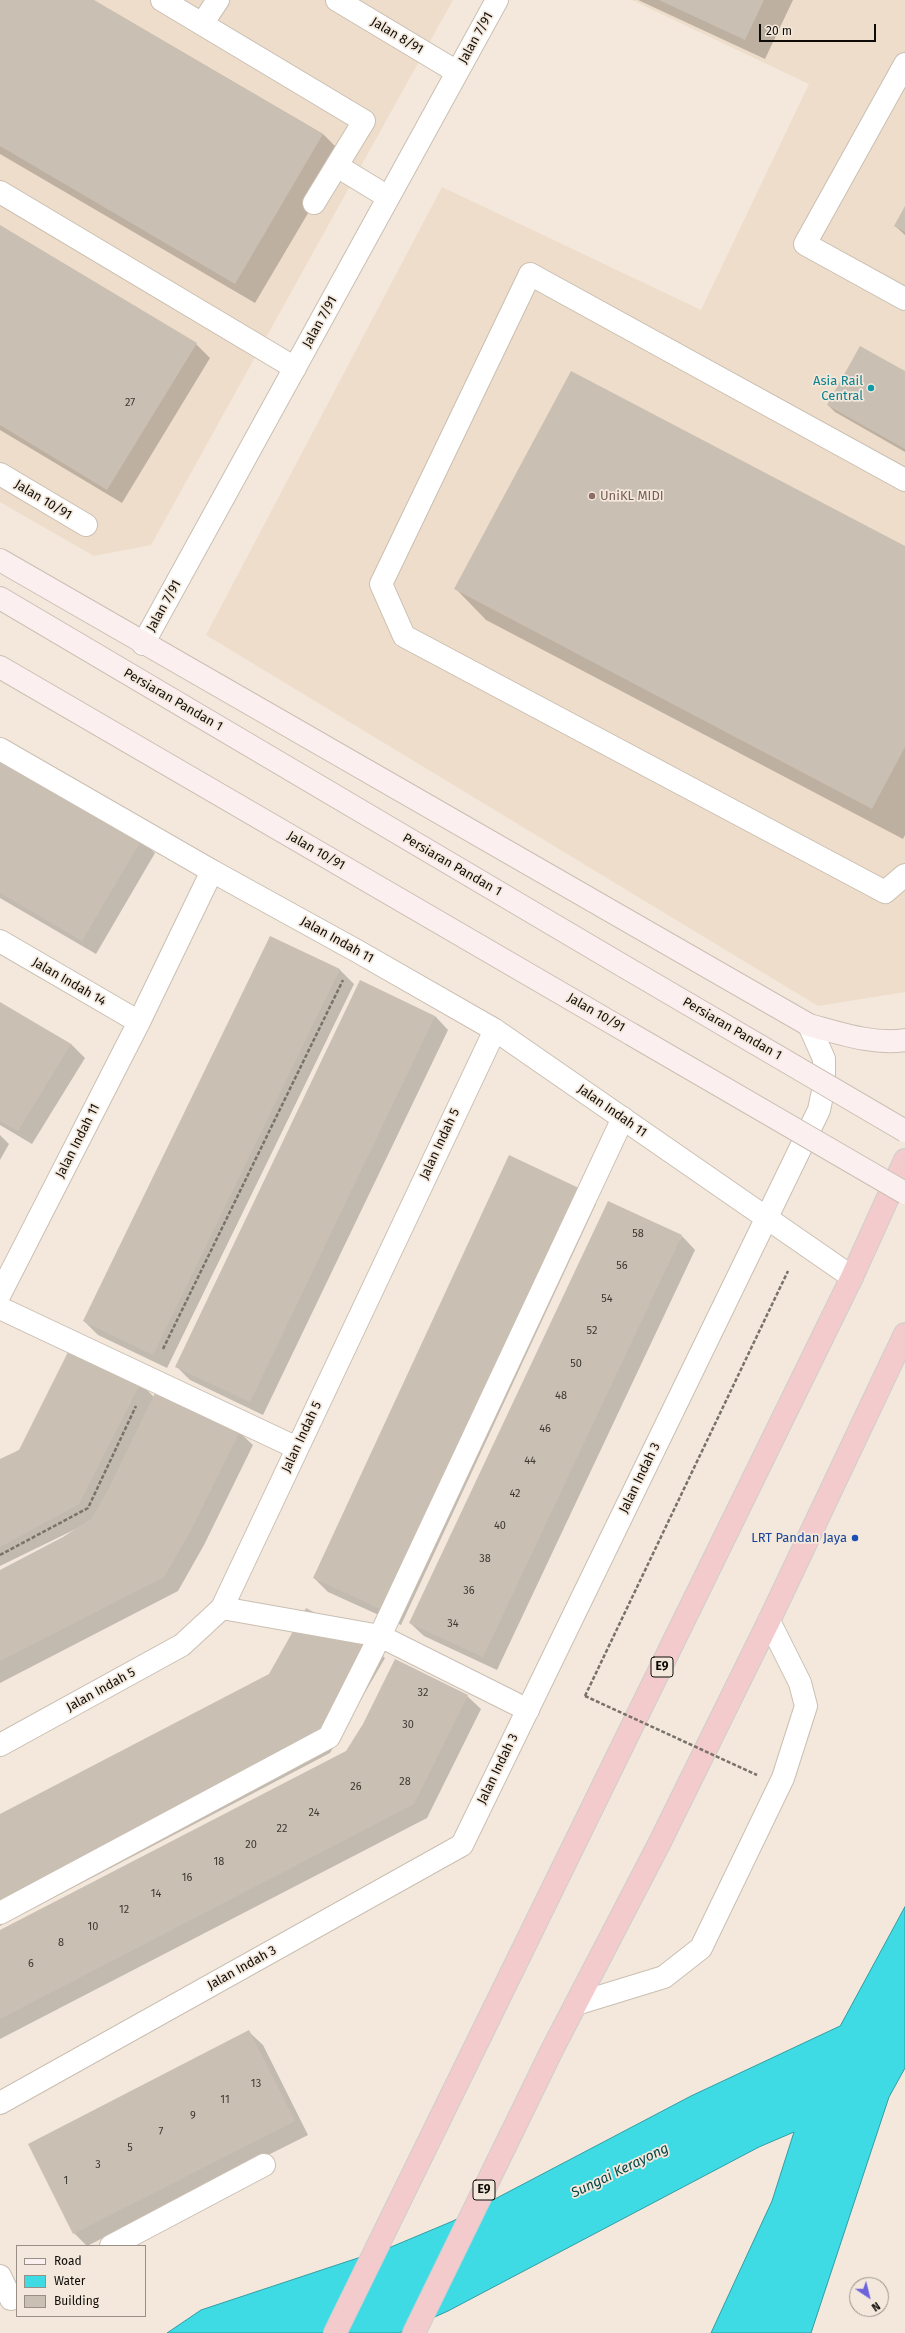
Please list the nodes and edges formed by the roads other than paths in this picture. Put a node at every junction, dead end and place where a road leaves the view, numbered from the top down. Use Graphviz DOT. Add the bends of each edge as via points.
graph roads {
  1 [pos="162,0"];
  2 [pos="218,0"];
  3 [pos="337,0"];
  4 [pos="497,0"];
  5 [pos="202,24"];
  6 [pos="905,64"];
  7 [pos="457,72"];
  8 [pos="337,166"];
  9 [pos="0,192"];
  10 [pos="388,197"];
  11 [pos="314,203"];
  12 [pos="905,299"];
  13 [pos="294,368"];
  14 [pos="0,474"];
  15 [pos="905,480"];
  16 [pos="86,525"];
  17 [pos="0,560"];
  18 [pos="0,598"];
  19 [pos="143,644"];
  20 [pos="0,668"];
  21 [pos="0,749"];
  22 [pos="212,871"];
  23 [pos="905,875"];
  24 [pos="0,942"];
  25 [pos="139,1022"];
  26 [pos="809,1025"];
  27 [pos="495,1030"];
  28 [pos="905,1040"];
  29 [pos="623,1118"];
  30 [pos="905,1131"];
  31 [pos="905,1160"];
  32 [pos="905,1193"];
  33 [pos="766,1218"];
  34 [pos="852,1277"];
  35 [pos="0,1294"];
  36 [pos="0,1308"];
  37 [pos="905,1334"];
  38 [pos="296,1448"];
  39 [pos="222,1608"];
  40 [pos="769,1621"];
  41 [pos="380,1636"];
  42 [pos="528,1710"];
  43 [pos="0,1745"];
  44 [pos="0,1913"];
  45 [pos="576,2004"];
  46 [pos="0,2103"];
  47 [pos="264,2165"];
  48 [pos="112,2245"];
  49 [pos="0,2276"];
  50 [pos="9,2299"];
  51 [pos="335,2333"];
  52 [pos="414,2333"];
  1 -- 5 [label="street"];
  2 -- 5 [label="street"];
  3 -- 7 [label="street, Jalan 8/91"];
  4 -- 7 [label="street, Jalan 7/91"];
  5 -- 8 [label="street" via="364,121"];
  6 -- 12 [label="street" via="805,244"];
  7 -- 10 [label="street, Jalan 7/91"];
  8 -- 10 [label="street"];
  8 -- 11 [label="street"];
  9 -- 13 [label="street"];
  10 -- 13 [label="street, Jalan 7/91"];
  13 -- 19 [label="street, Jalan 7/91"];
  14 -- 16 [label="street, Jalan 10/91"];
  15 -- 23 [label="street" via="530,274 381,584 404,636 885,892"];
  17 -- 19 [label="street"];
  18 -- 30 [label="street, Persiaran Pandan 1, bridge"];
  19 -- 26 [label="street"];
  20 -- 32 [label="street, Jalan 10/91, bridge"];
  21 -- 22 [label="street"];
  22 -- 25 [label="street, Jalan Indah 11"];
  22 -- 27 [label="street, Jalan Indah 11"];
  24 -- 25 [label="street, Jalan Indah 14"];
  25 -- 35 [label="street, Jalan Indah 11"];
  26 -- 28 [label="street" via="851,1036 897,1042"];
  26 -- 33 [label="street, Jalan Indah 3" via="824,1059 824,1086 820,1104"];
  27 -- 29 [label="street, Jalan Indah 11"];
  27 -- 38 [label="street, Jalan Indah 5"];
  29 -- 33 [label="street, Jalan Indah 11"];
  29 -- 41 [label="street"];
  31 -- 34 [label="highway, E9"];
  33 -- 34 [label="street, Jalan Indah 11"];
  33 -- 42 [label="street, Jalan Indah 3"];
  34 -- 51 [label="highway, E9"];
  36 -- 38 [label="street"];
  37 -- 40 [label="highway, E9"];
  38 -- 39 [label="street, Jalan Indah 5"];
  39 -- 41 [label="street"];
  39 -- 43 [label="street, Jalan Indah 5" via="182,1645"];
  40 -- 45 [label="highway, E9" via="659,1844"];
  40 -- 45 [label="street" via="800,1683 806,1706 783,1778 701,1948 664,1977"];
  41 -- 42 [label="street"];
  41 -- 44 [label="street" via="329,1737"];
  42 -- 46 [label="street, Jalan Indah 3" via="462,1845"];
  45 -- 52 [label="highway, E9"];
  47 -- 48 [label="street"];
  49 -- 50 [label="street"];
}
